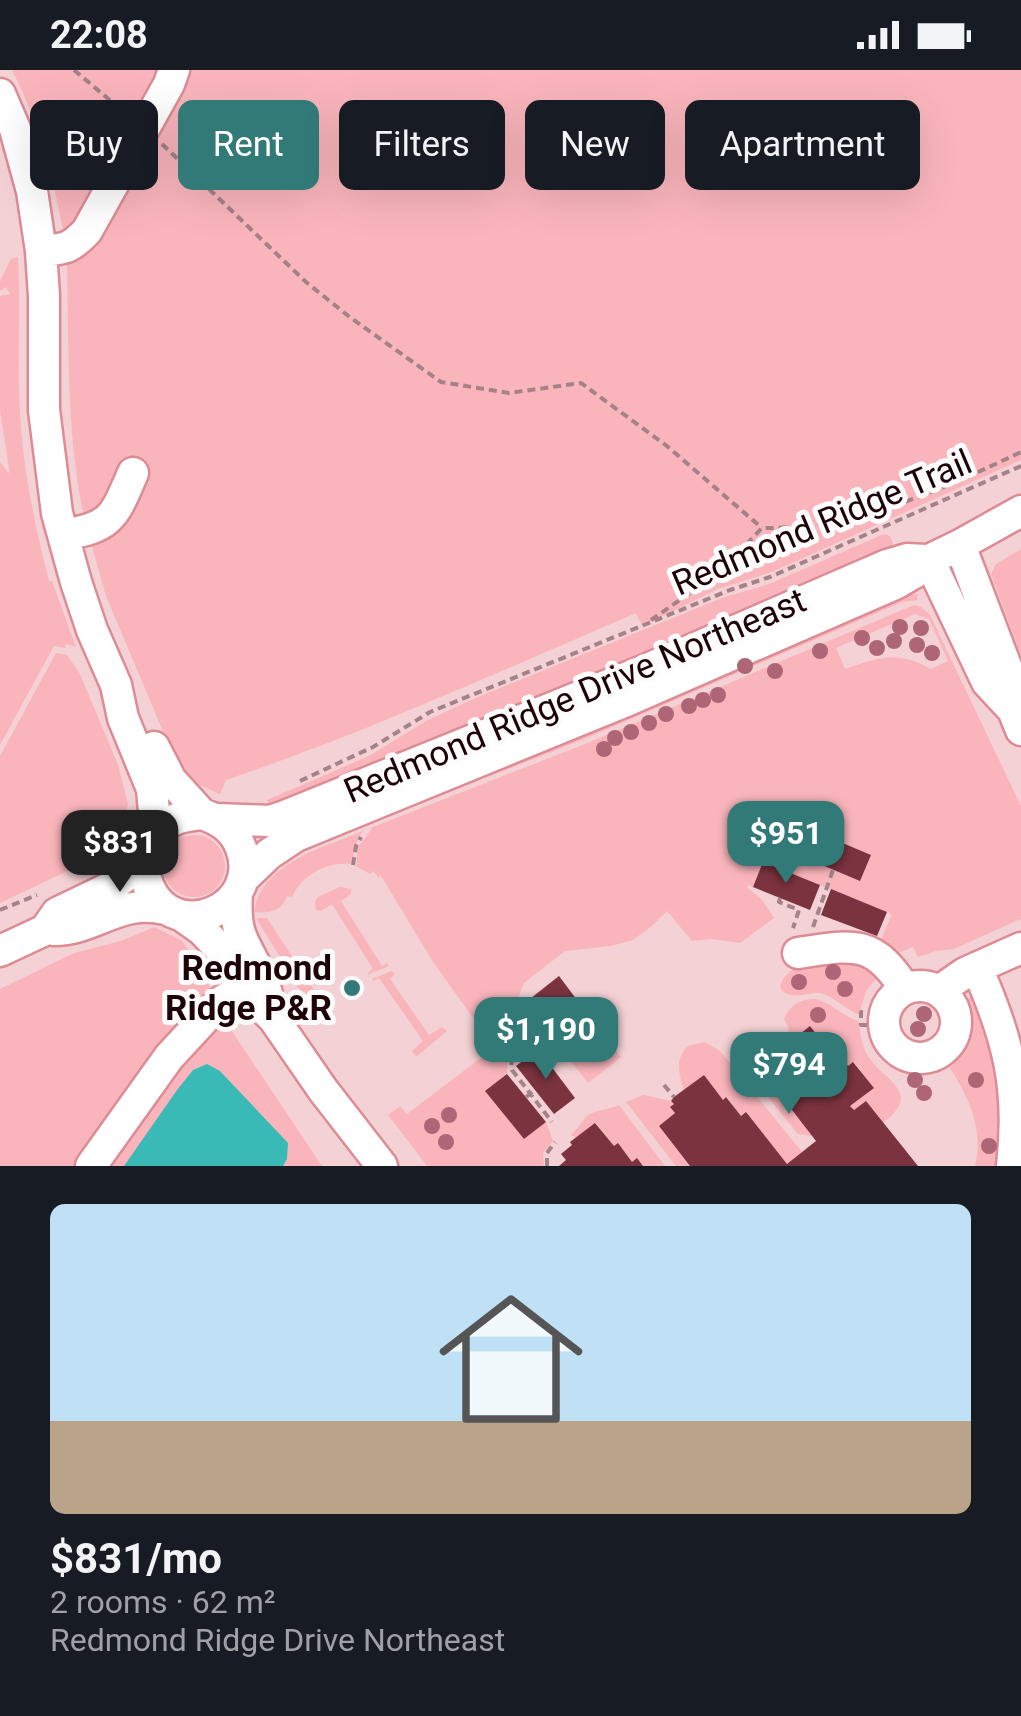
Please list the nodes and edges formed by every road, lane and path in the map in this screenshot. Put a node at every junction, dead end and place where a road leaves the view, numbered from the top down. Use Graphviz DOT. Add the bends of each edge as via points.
graph roads {
  1 [pos="74,70"];
  2 [pos="174,70"];
  3 [pos="0,94"];
  4 [pos="108,100"];
  5 [pos="158,101"];
  6 [pos="158,141"];
  7 [pos="110,190"];
  8 [pos="41,250"];
  9 [pos="1021,452"];
  10 [pos="1021,466"];
  11 [pos="133,473"];
  12 [pos="1021,511"];
  13 [pos="762,528"];
  14 [pos="63,534"];
  15 [pos="960,546"];
  16 [pos="929,560"];
  17 [pos="642,626"];
  18 [pos="116,684"];
  19 [pos="1017,720"];
  20 [pos="288,786"];
  21 [pos="210,816"];
  22 [pos="371,825"];
  23 [pos="149,845"];
  24 [pos="352,865"];
  25 [pos="833,870"];
  26 [pos="241,886"];
  27 [pos="780,898"];
  28 [pos="174,912"];
  29 [pos="44,930"];
  30 [pos="801,938"];
  31 [pos="1021,948"];
  32 [pos="0,951"];
  33 [pos="977,968"];
  34 [pos="243,988"];
  35 [pos="905,989"];
  36 [pos="940,992"];
  37 [pos="868,1013"];
  38 [pos="274,1019"];
  39 [pos="867,1025"];
  40 [pos="533,1026"];
  41 [pos="769,1037"];
  42 [pos="510,1044"];
  43 [pos="485,1045"];
  44 [pos="781,1054"];
  45 [pos="664,1084"];
  46 [pos="674,1098"];
  47 [pos="552,1122"];
  48 [pos="555,1142"];
  49 [pos="91,1166"];
  50 [pos="382,1166"];
  51 [pos="547,1166"];
  52 [pos="1012,1166"];
  1 -- 4 [label="path"];
  2 -- 5 [label="street"];
  3 -- 8 [label="street" via="32,190"];
  6 -- 13 [label="path" via="306,282 441,382 509,394 580,383 668,446"];
  7 -- 8 [label="street" via="73,246"];
  8 -- 14 [label="street" via="46,436"];
  9 -- 13 [label="path, Redmond Ridge Trail" via="948,487 858,518"];
  10 -- 17 [label="path, Redmond Ridge Trail" via="770,578"];
  11 -- 14 [label="street" via="111,518 88,531"];
  12 -- 15 [label="street, Redmond Ridge Drive Northeast"];
  13 -- 17 [label="path, Redmond Ridge Trail" via="737,554 740,566"];
  14 -- 18 [label="street"];
  15 -- 16 [label="street, Redmond Ridge Drive Northeast"];
  15 -- 19 [label="street" via="1009,674"];
  16 -- 19 [label="street" via="987,682"];
  16 -- 21 [label="street, Redmond Ridge Drive Northeast" via="887,565 286,816"];
  16 -- 26 [label="street, Redmond Ridge Drive Northeast" via="895,584 296,836"];
  17 -- 20 [label="path, Redmond Ridge Trail" via="430,712"];
  18 -- 21 [label="street" via="171,780"];
  18 -- 23 [label="street" via="152,789 156,823"];
  21 -- 23 [label="street, Redmond Ridge Drive Northeast" via="170,822"];
  21 -- 26 [label="street" via="238,839"];
  22 -- 24 [label="path"];
  23 -- 28 [label="street" via="144,877"];
  23 -- 29 [label="street, Redmond Ridge Drive Northeast" via="123,878 57,913"];
  25 -- 30 [label="path"];
  26 -- 28 [label="street, Redmond Ridge Drive Northeast" via="216,912"];
  26 -- 38 [label="street" via="237,926"];
  27 -- 30 [label="path" via="800,910"];
  28 -- 29 [label="street, Redmond Ridge Drive Northeast" via="136,906 65,930"];
  28 -- 34 [label="street" via="202,930"];
  29 -- 32 [label="street, Redmond Ridge Drive Northeast"];
  30 -- 35 [label="street" via="859,947 886,962"];
  31 -- 33 [label="street"];
  33 -- 36 [label="street"];
  33 -- 52 [label="street" via="1012,1063"];
  34 -- 38 [label="street"];
  34 -- 49 [label="street" via="169,1057"];
  35 -- 36 [label="street"];
  35 -- 36 [label="street" via="890,1002 886,1030 902,1052 920,1058 938,1054 954,1035 954,1011"];
  37 -- 39 [label="path" via="860,1018"];
  38 -- 50 [label="street"];
  40 -- 42 [label="path"];
  41 -- 44 [label="path"];
  42 -- 43 [label="path"];
  42 -- 47 [label="path" via="512,1070"];
  45 -- 46 [label="path"];
  48 -- 51 [label="path"];
}
